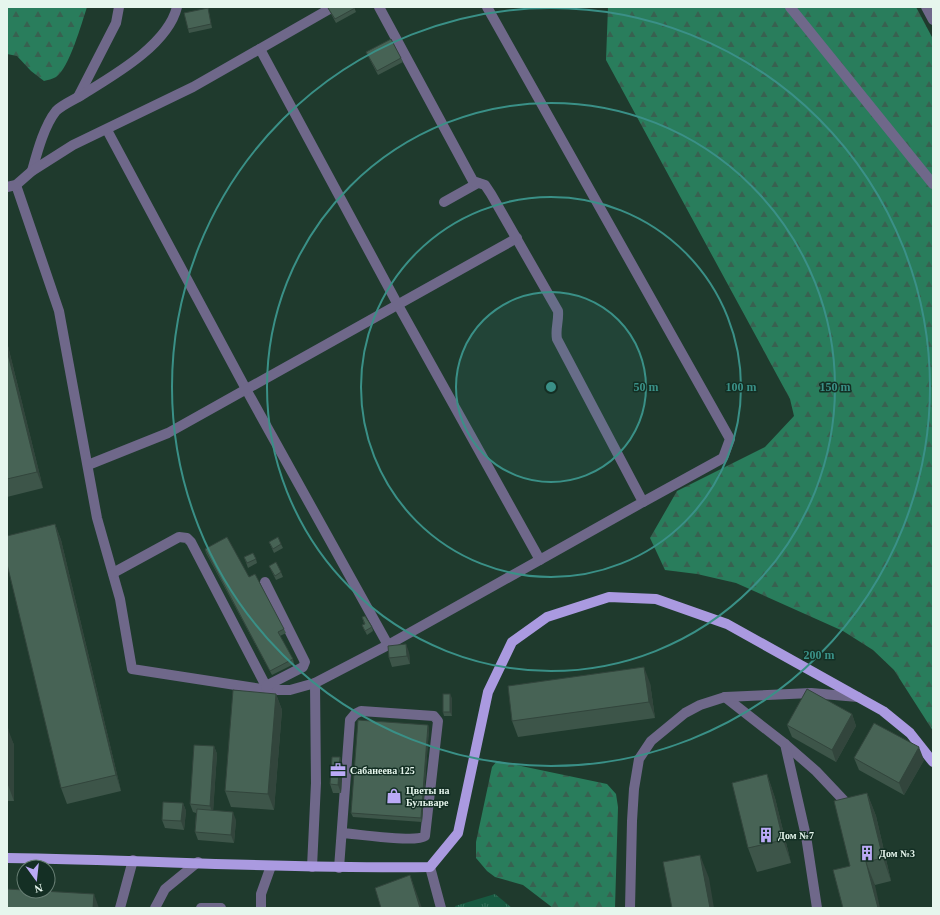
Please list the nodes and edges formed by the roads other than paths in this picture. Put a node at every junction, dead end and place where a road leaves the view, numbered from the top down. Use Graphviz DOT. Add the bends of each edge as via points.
graph roads {
  1 [pos="119,7"];
  2 [pos="177,7"];
  3 [pos="333,7"];
  4 [pos="379,7"];
  5 [pos="487,7"];
  6 [pos="790,7"];
  7 [pos="926,7"];
  8 [pos="933,20"];
  9 [pos="260,49"];
  10 [pos="77,98"];
  11 [pos="107,130"];
  12 [pos="32,171"];
  13 [pos="478,183"];
  14 [pos="933,184"];
  15 [pos="11,186"];
  16 [pos="444,202"];
  17 [pos="517,238"];
  18 [pos="398,305"];
  19 [pos="247,391"];
  20 [pos="88,465"];
  21 [pos="643,502"];
  22 [pos="540,560"];
  23 [pos="113,573"];
  24 [pos="265,582"];
  25 [pos="388,645"];
  26 [pos="315,683"];
  27 [pos="267,688"];
  28 [pos="725,697"];
  29 [pos="860,697"];
  30 [pos="785,744"];
  31 [pos="933,762"];
  32 [pos="857,815"];
  33 [pos="342,833"];
  34 [pos="7,858"];
  35 [pos="133,860"];
  36 [pos="198,862"];
  37 [pos="271,866"];
  38 [pos="312,867"];
  39 [pos="430,867"];
  40 [pos="339,868"];
  41 [pos="120,908"];
  42 [pos="155,908"];
  43 [pos="201,908"];
  44 [pos="221,908"];
  45 [pos="260,908"];
  46 [pos="441,908"];
  47 [pos="630,908"];
  48 [pos="817,908"];
  1 -- 10 [label="street" via="116,23"];
  2 -- 10 [label="street" via="175,15 162,34 146,51"];
  3 -- 9 [label="street"];
  4 -- 13 [label="street" via="473,181"];
  5 -- 21 [label="street" via="730,439 723,458"];
  6 -- 14 [label="street"];
  7 -- 8 [label="street"];
  9 -- 11 [label="street"];
  9 -- 18 [label="street"];
  10 -- 12 [label="street" via="56,111 38,147"];
  11 -- 12 [label="street" via="72,145"];
  11 -- 19 [label="street"];
  12 -- 15 [label="street"];
  13 -- 16 [label="street"];
  13 -- 17 [label="street" via="485,185"];
  15 -- 20 [label="street" via="59,311"];
  17 -- 18 [label="street"];
  17 -- 21 [label="street" via="558,311 557,339"];
  18 -- 19 [label="street"];
  18 -- 22 [label="street"];
  19 -- 20 [label="street" via="168,434"];
  19 -- 25 [label="street"];
  20 -- 23 [label="street" via="97,518"];
  21 -- 22 [label="street"];
  22 -- 25 [label="street"];
  23 -- 27 [label="street" via="132,669"];
  23 -- 27 [label="street" via="179,536 187,538"];
  24 -- 27 [label="street" via="305,662 303,667"];
  25 -- 26 [label="street"];
  26 -- 27 [label="street" via="290,690"];
  26 -- 38 [label="street" via="316,783"];
  28 -- 29 [label="street" via="811,694"];
  28 -- 30 [label="street"];
  28 -- 47 [label="street" via="685,713 651,741 639,759 632,821"];
  29 -- 31 [label="main road" via="910,733"];
  29 -- 39 [label="main road" via="727,624 656,599 610,597 547,617 512,642 488,692 458,833"];
  30 -- 32 [label="street" via="816,771"];
  30 -- 48 [label="street" via="806,836"];
  33 -- 33 [label="street" via="350,720 362,711 434,716 438,721 425,836 406,838"];
  33 -- 40 [label="street"];
  34 -- 35 [label="main road"];
  35 -- 36 [label="main road"];
  35 -- 41 [label="street"];
  36 -- 37 [label="main road"];
  36 -- 42 [label="street" via="165,889"];
  37 -- 38 [label="main road"];
  37 -- 45 [label="street" via="261,894"];
  38 -- 40 [label="main road"];
  39 -- 40 [label="main road"];
  39 -- 46 [label="street"];
  43 -- 44 [label="street"];
}
